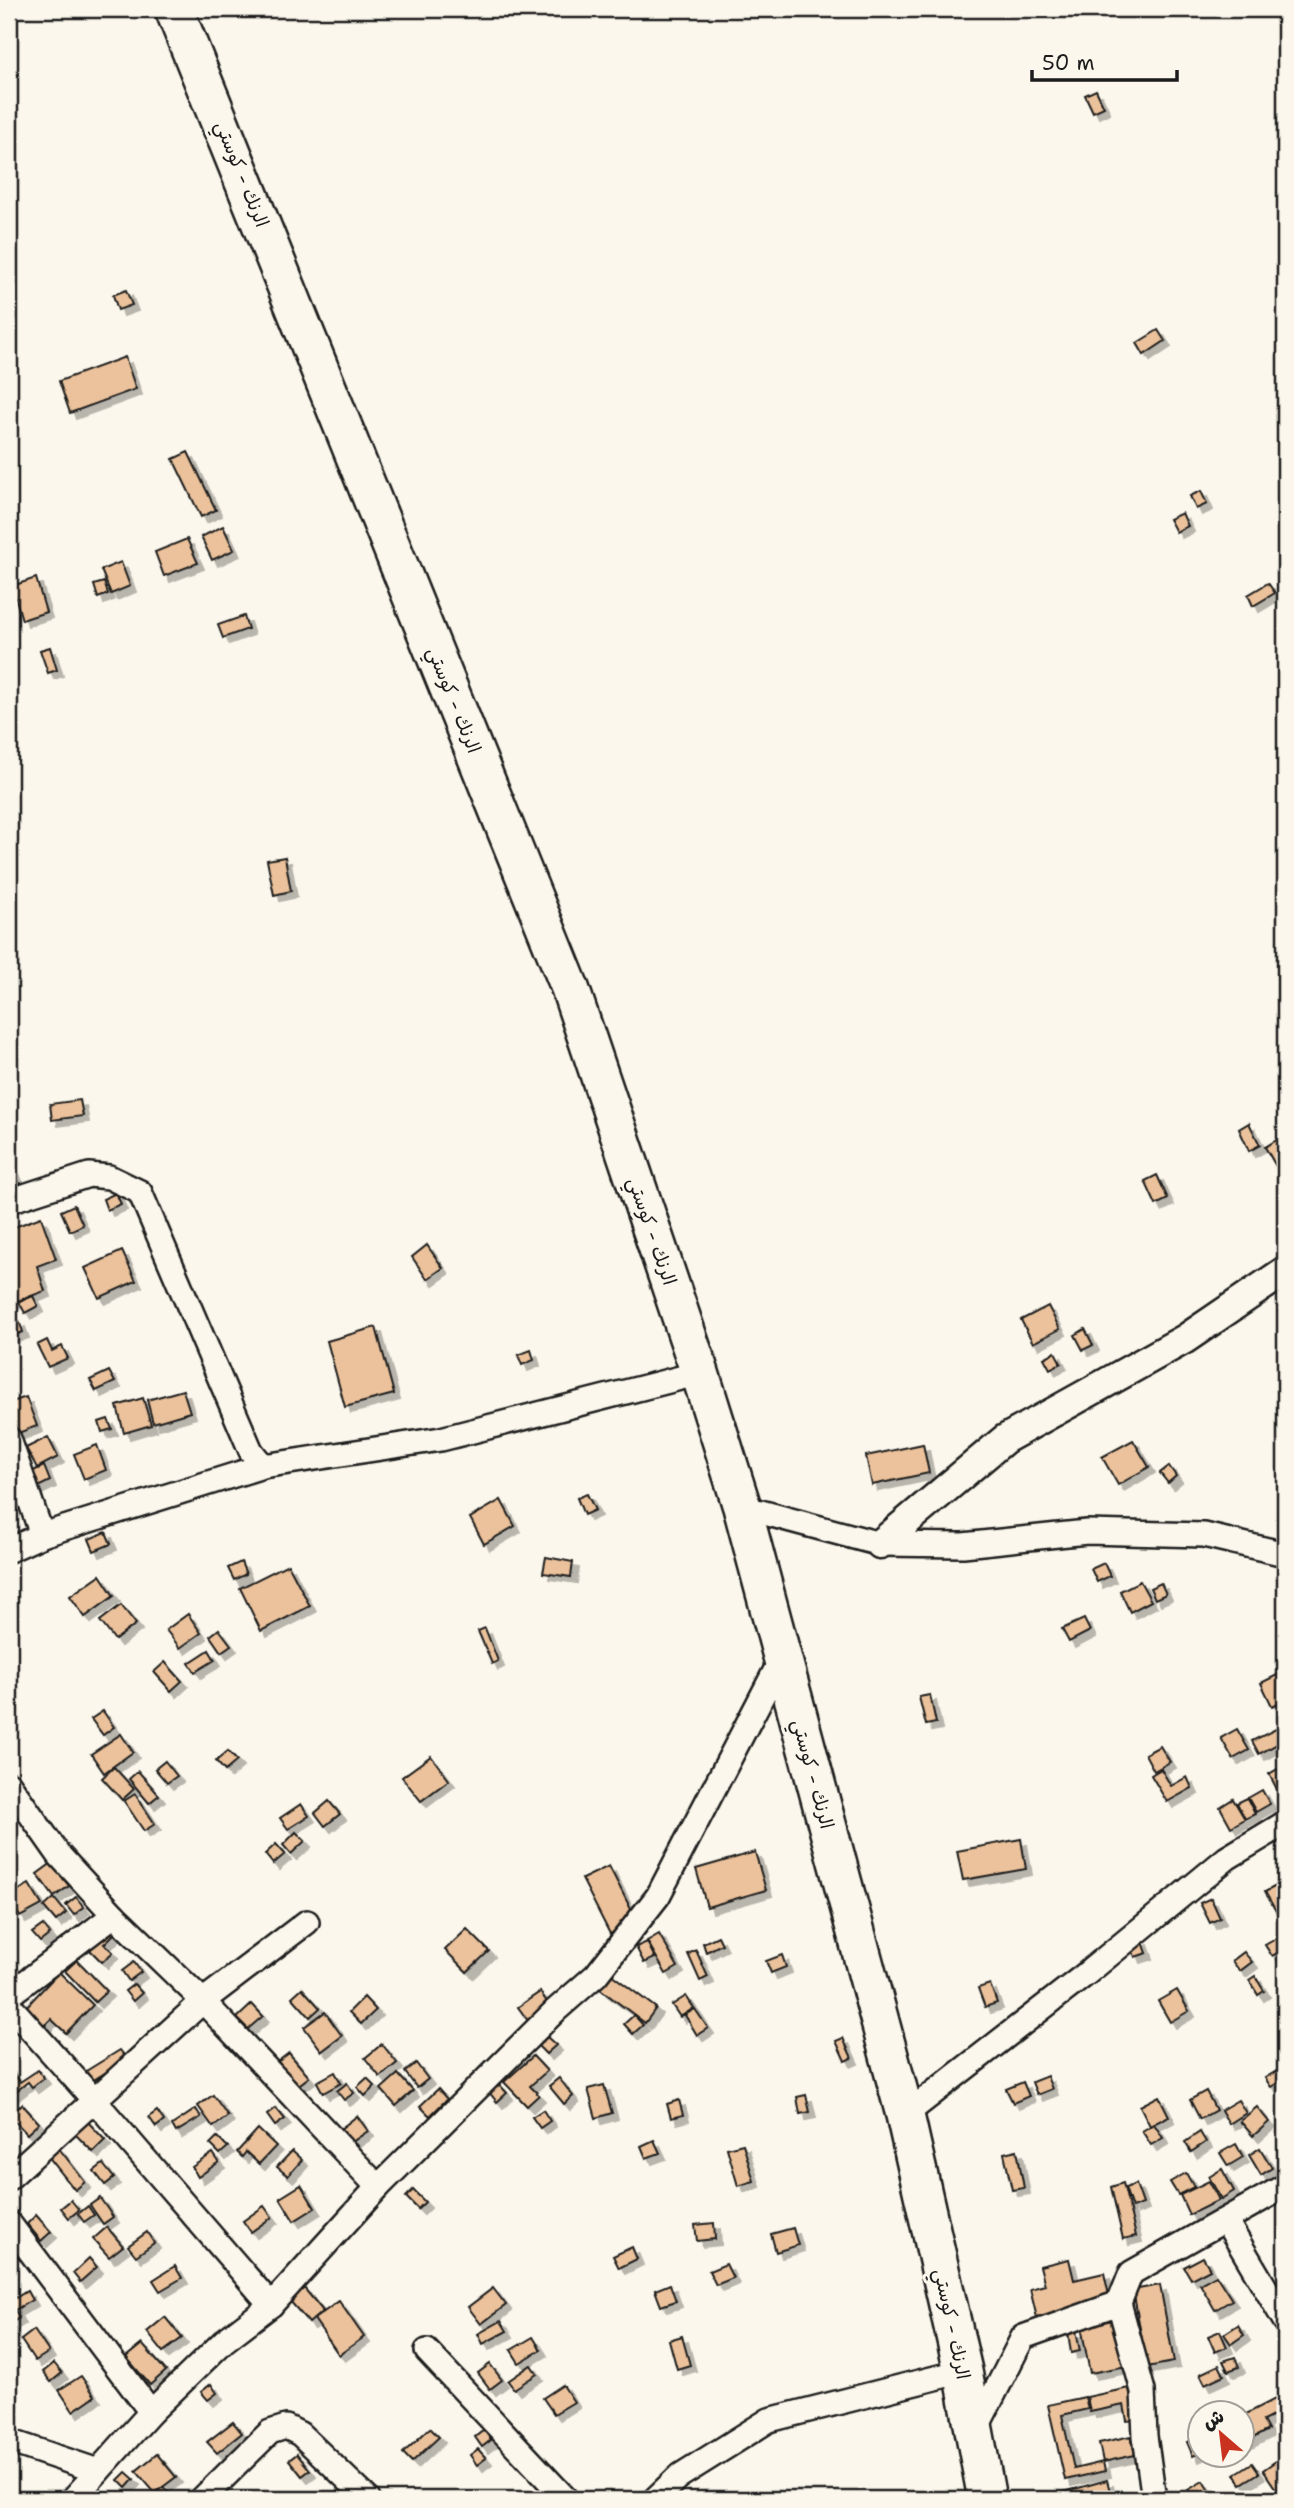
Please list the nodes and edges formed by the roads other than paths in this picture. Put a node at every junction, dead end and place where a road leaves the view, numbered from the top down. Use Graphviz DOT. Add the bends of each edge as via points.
graph roads {
  1 [pos="174,9"];
  2 [pos="9,1201"];
  3 [pos="1285,1271"];
  4 [pos="700,1373"];
  5 [pos="9,1439"];
  6 [pos="263,1466"];
  7 [pos="742,1507"];
  8 [pos="42,1535"];
  9 [pos="880,1544"];
  10 [pos="9,1550"];
  11 [pos="1285,1554"];
  12 [pos="782,1658"];
  13 [pos="9,1784"];
  14 [pos="1285,1823"];
  15 [pos="114,1914"];
  16 [pos="307,1922"];
  17 [pos="9,1996"];
  18 [pos="203,2001"];
  19 [pos="9,2005"];
  20 [pos="95,2101"];
  21 [pos="905,2115"];
  22 [pos="9,2178"];
  23 [pos="1285,2186"];
  24 [pos="378,2187"];
  25 [pos="1226,2221"];
  26 [pos="9,2223"];
  27 [pos="1119,2303"];
  28 [pos="271,2305"];
  29 [pos="1285,2322"];
  30 [pos="427,2351"];
  31 [pos="963,2371"];
  32 [pos="151,2412"];
  33 [pos="975,2432"];
  34 [pos="9,2441"];
  35 [pos="98,2471"];
  36 [pos="73,2499"];
  37 [pos="202,2499"];
  38 [pos="368,2499"];
  39 [pos="566,2499"];
  40 [pos="655,2499"];
  41 [pos="987,2499"];
  42 [pos="1154,2499"];
  1 -- 4 [label="main road, الرنك - كوستي" via="570,988"];
  2 -- 6 [label="street" via="89,1175 109,1177 140,1192 251,1451"];
  3 -- 9 [label="street" via="1185,1339 1005,1440"];
  4 -- 6 [label="street" via="441,1439"];
  4 -- 7 [label="main road, الرنك - كوستي"];
  5 -- 8 [label="street"];
  6 -- 8 [label="street"];
  7 -- 9 [label="street"];
  7 -- 12 [label="main road, الرنك - كوستي"];
  8 -- 10 [label="street"];
  9 -- 11 [label="street" via="963,1545 1100,1532 1204,1535"];
  12 -- 21 [label="main road, الرنك - كوستي"];
  12 -- 24 [label="street" via="658,1896 596,1975"];
  13 -- 15 [label="street" via="59,1855"];
  14 -- 21 [label="street" via="1227,1858"];
  15 -- 17 [label="street"];
  15 -- 18 [label="street"];
  16 -- 18 [label="street"];
  18 -- 20 [label="street"];
  18 -- 24 [label="street"];
  19 -- 20 [label="street"];
  20 -- 22 [label="street"];
  20 -- 28 [label="street"];
  21 -- 31 [label="main road, الرنك - كوستي"];
  23 -- 25 [label="street"];
  24 -- 28 [label="street"];
  25 -- 27 [label="street" via="1130,2273"];
  25 -- 29 [label="street"];
  26 -- 32 [label="street"];
  27 -- 33 [label="street" via="1023,2337"];
  27 -- 42 [label="street" via="1143,2391"];
  28 -- 32 [label="street" via="224,2341"];
  30 -- 39 [label="street"];
  31 -- 33 [label="main road, الرنك - كوستي"];
  31 -- 40 [label="street" via="769,2420 678,2477"];
  32 -- 35 [label="street"];
  33 -- 41 [label="main road, الرنك - كوستي"];
  34 -- 35 [label="street"];
  35 -- 36 [label="street"];
  37 -- 38 [label="street" via="270,2432 286,2427 300,2434"];
}
